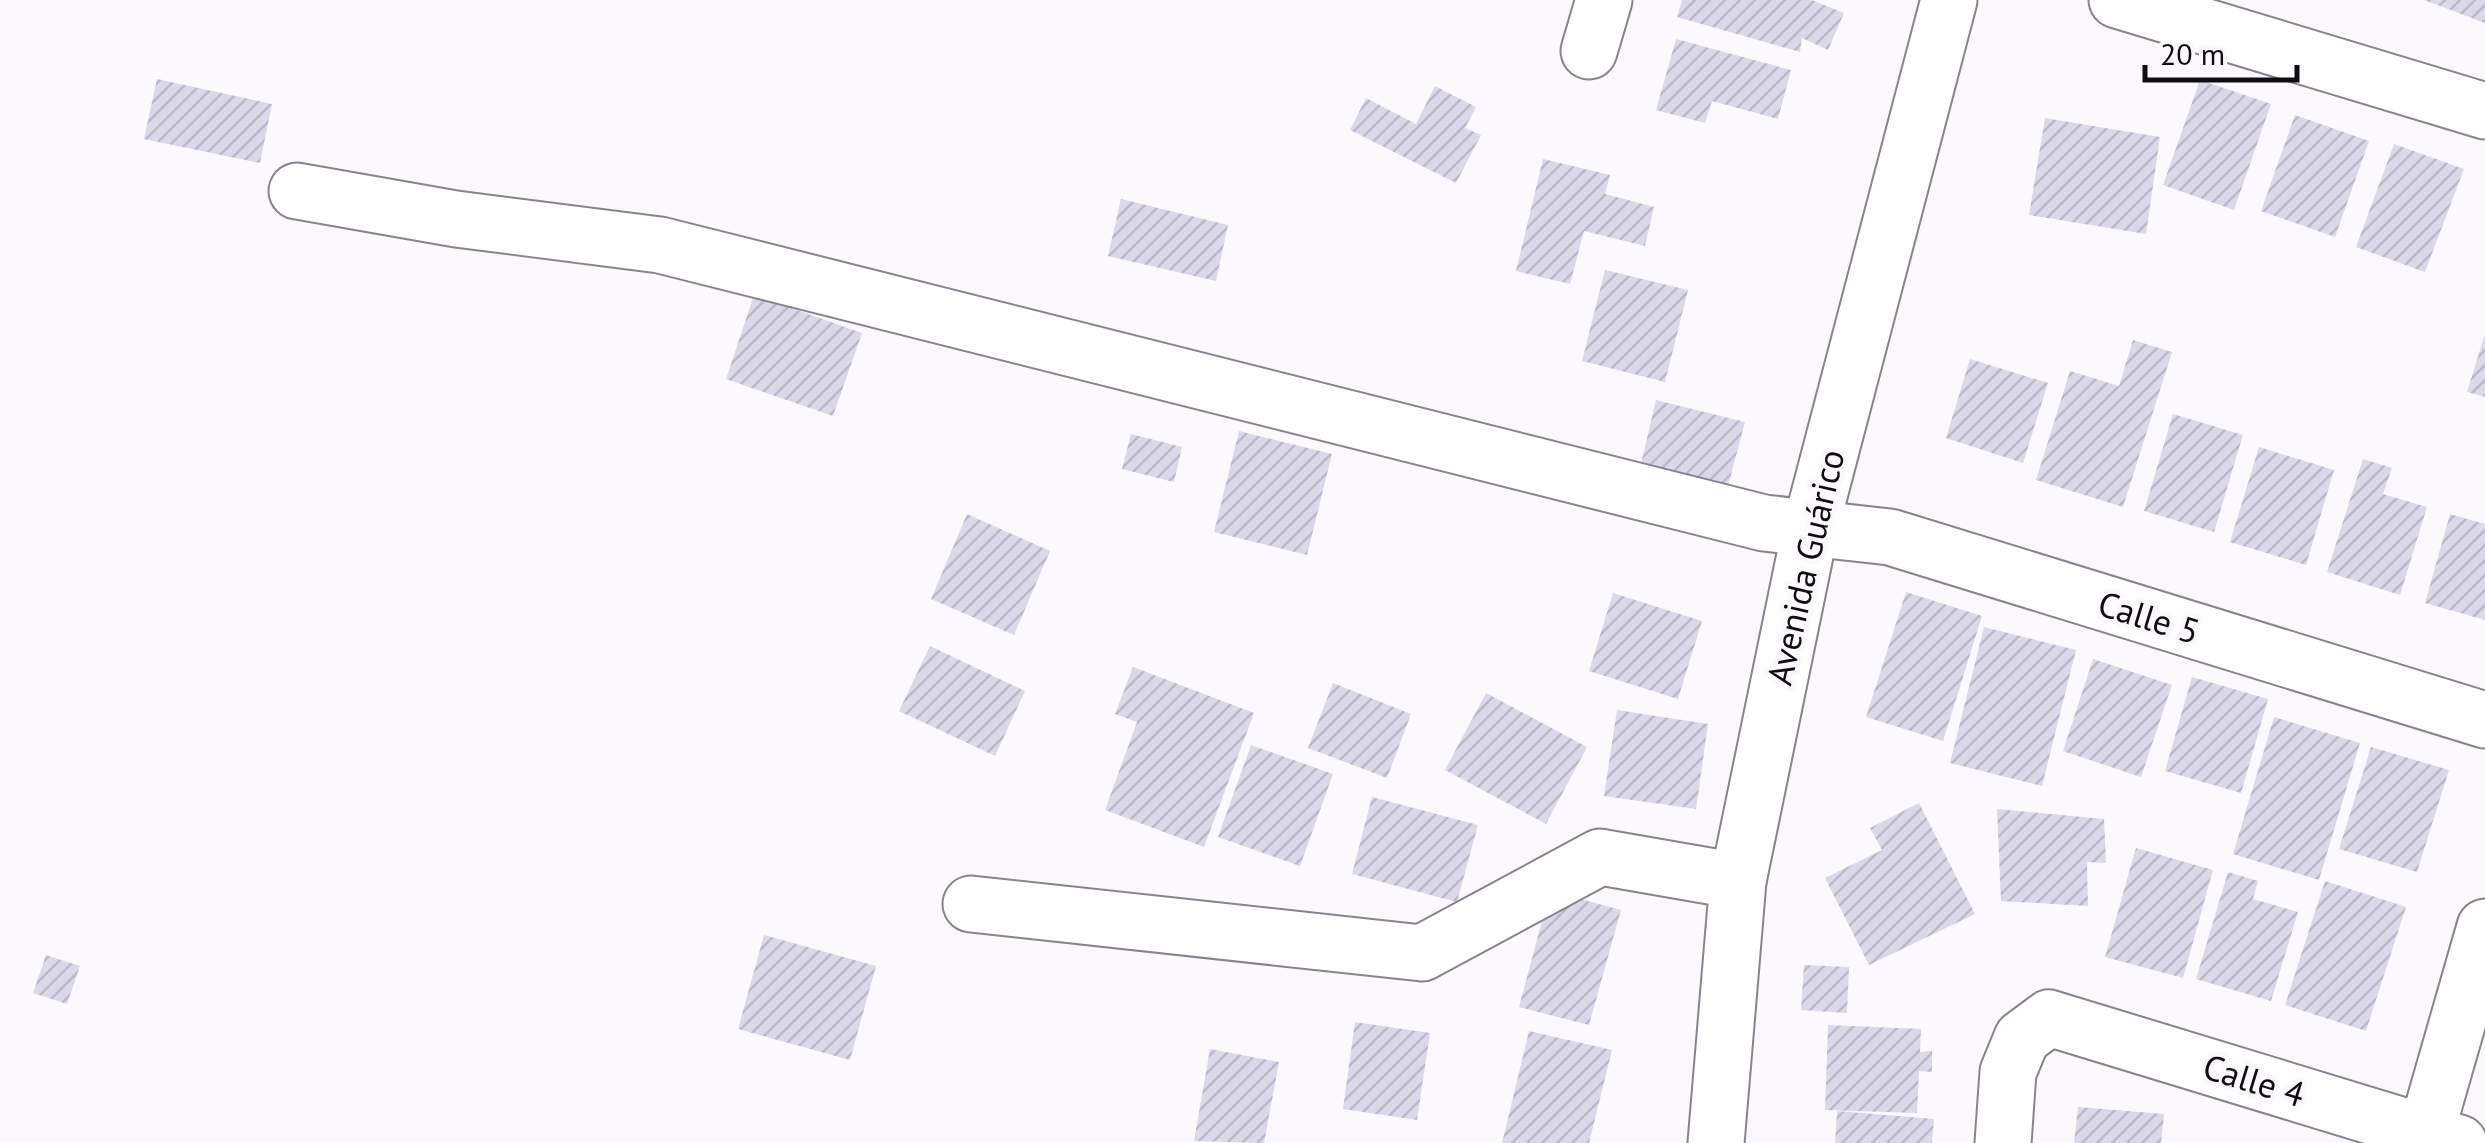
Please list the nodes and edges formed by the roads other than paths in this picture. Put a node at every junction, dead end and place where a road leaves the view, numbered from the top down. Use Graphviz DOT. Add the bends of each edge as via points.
graph roads {
  1 [pos="1604,0"];
  2 [pos="1949,0"];
  3 [pos="2117,0"];
  4 [pos="1589,51"];
  5 [pos="2485,111"];
  6 [pos="297,191"];
  7 [pos="1811,526"];
  8 [pos="2485,720"];
  9 [pos="1738,880"];
  10 [pos="971,904"];
  11 [pos="2485,927"];
  12 [pos="2436,1139"];
  13 [pos="1716,1143"];
  14 [pos="2003,1143"];
  1 -- 4 [label="street"];
  2 -- 7 [label="street, Avenida Guárico"];
  3 -- 5 [label="street"];
  6 -- 7 [label="street, Calle 5" via="660,244 1746,518"];
  7 -- 8 [label="street, Calle 5" via="1890,537"];
  7 -- 9 [label="street, Avenida Guárico"];
  9 -- 10 [label="street" via="1600,857 1422,953"];
  9 -- 13 [label="street, Avenida Guárico"];
  11 -- 12 [label="street"];
  12 -- 14 [label="street, Calle 4" via="2049,1018 2022,1038 2008,1072"];
}
